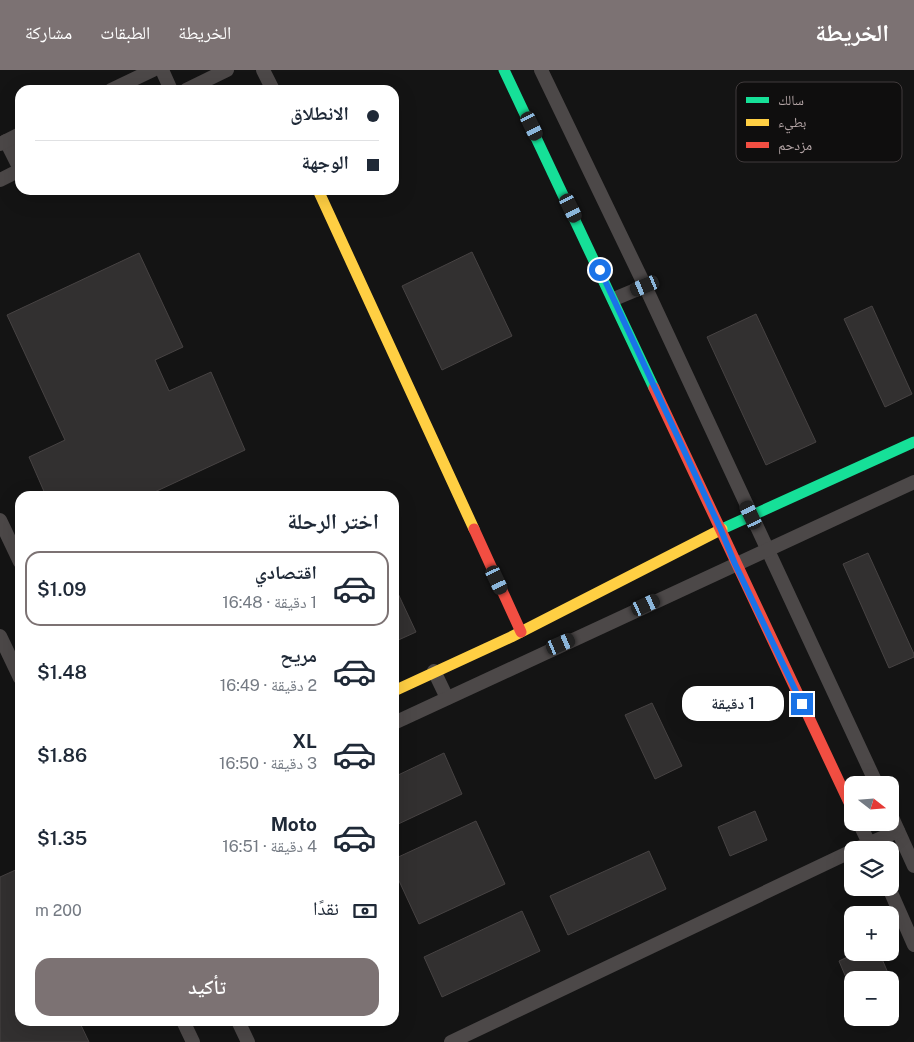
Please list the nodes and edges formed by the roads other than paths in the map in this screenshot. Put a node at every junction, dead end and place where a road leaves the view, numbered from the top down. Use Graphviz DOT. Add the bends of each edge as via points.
graph roads {
  1 [pos="153,70"];
  2 [pos="162,70"];
  3 [pos="227,70"];
  4 [pos="263,70"];
  5 [pos="504,70"];
  6 [pos="541,70"];
  7 [pos="122,85"];
  8 [pos="169,85"];
  9 [pos="196,85"];
  10 [pos="270,85"];
  11 [pos="15,136"];
  12 [pos="3,142"];
  13 [pos="15,162"];
  14 [pos="15,172"];
  15 [pos="0,180"];
  16 [pos="320,195"];
  17 [pos="645,286"];
  18 [pos="614,299"];
  19 [pos="914,442"];
  20 [pos="914,482"];
  21 [pos="751,515"];
  22 [pos="0,520"];
  23 [pos="721,530"];
  24 [pos="769,549"];
  25 [pos="15,552"];
  26 [pos="735,564"];
  27 [pos="521,632"];
  28 [pos="0,636"];
  29 [pos="15,668"];
  30 [pos="434,672"];
  31 [pos="399,689"];
  32 [pos="447,698"];
  33 [pos="399,721"];
  34 [pos="873,776"];
  35 [pos="844,792"];
  36 [pos="896,831"];
  37 [pos="898,831"];
  38 [pos="879,841"];
  39 [pos="844,854"];
  40 [pos="914,866"];
  41 [pos="892,896"];
  42 [pos="914,944"];
  43 [pos="185,1026"];
  44 [pos="240,1026"];
  45 [pos="193,1042"];
  46 [pos="248,1042"];
  47 [pos="451,1042"];
  1 -- 7 [label="street"];
  2 -- 8 [label="street"];
  3 -- 9 [label="street"];
  4 -- 10 [label="street"];
  5 -- 18 [label="street"];
  6 -- 17 [label="street"];
  11 -- 12 [label="street"];
  12 -- 13 [label="street"];
  14 -- 15 [label="street"];
  16 -- 27 [label="street"];
  17 -- 18 [label="street"];
  17 -- 21 [label="street"];
  18 -- 23 [label="street"];
  19 -- 21 [label="street"];
  20 -- 24 [label="street"];
  21 -- 23 [label="street"];
  21 -- 24 [label="street"];
  22 -- 25 [label="street"];
  23 -- 26 [label="street"];
  23 -- 27 [label="street"];
  24 -- 26 [label="street"];
  24 -- 34 [label="street"];
  26 -- 32 [label="street"];
  26 -- 35 [label="street"];
  27 -- 30 [label="street"];
  28 -- 29 [label="street"];
  30 -- 31 [label="street"];
  30 -- 32 [label="street"];
  32 -- 33 [label="street"];
  36 -- 38 [label="street"];
  37 -- 40 [label="street"];
  39 -- 47 [label="street"];
  41 -- 42 [label="street"];
  43 -- 45 [label="street"];
  44 -- 46 [label="street"];
}
